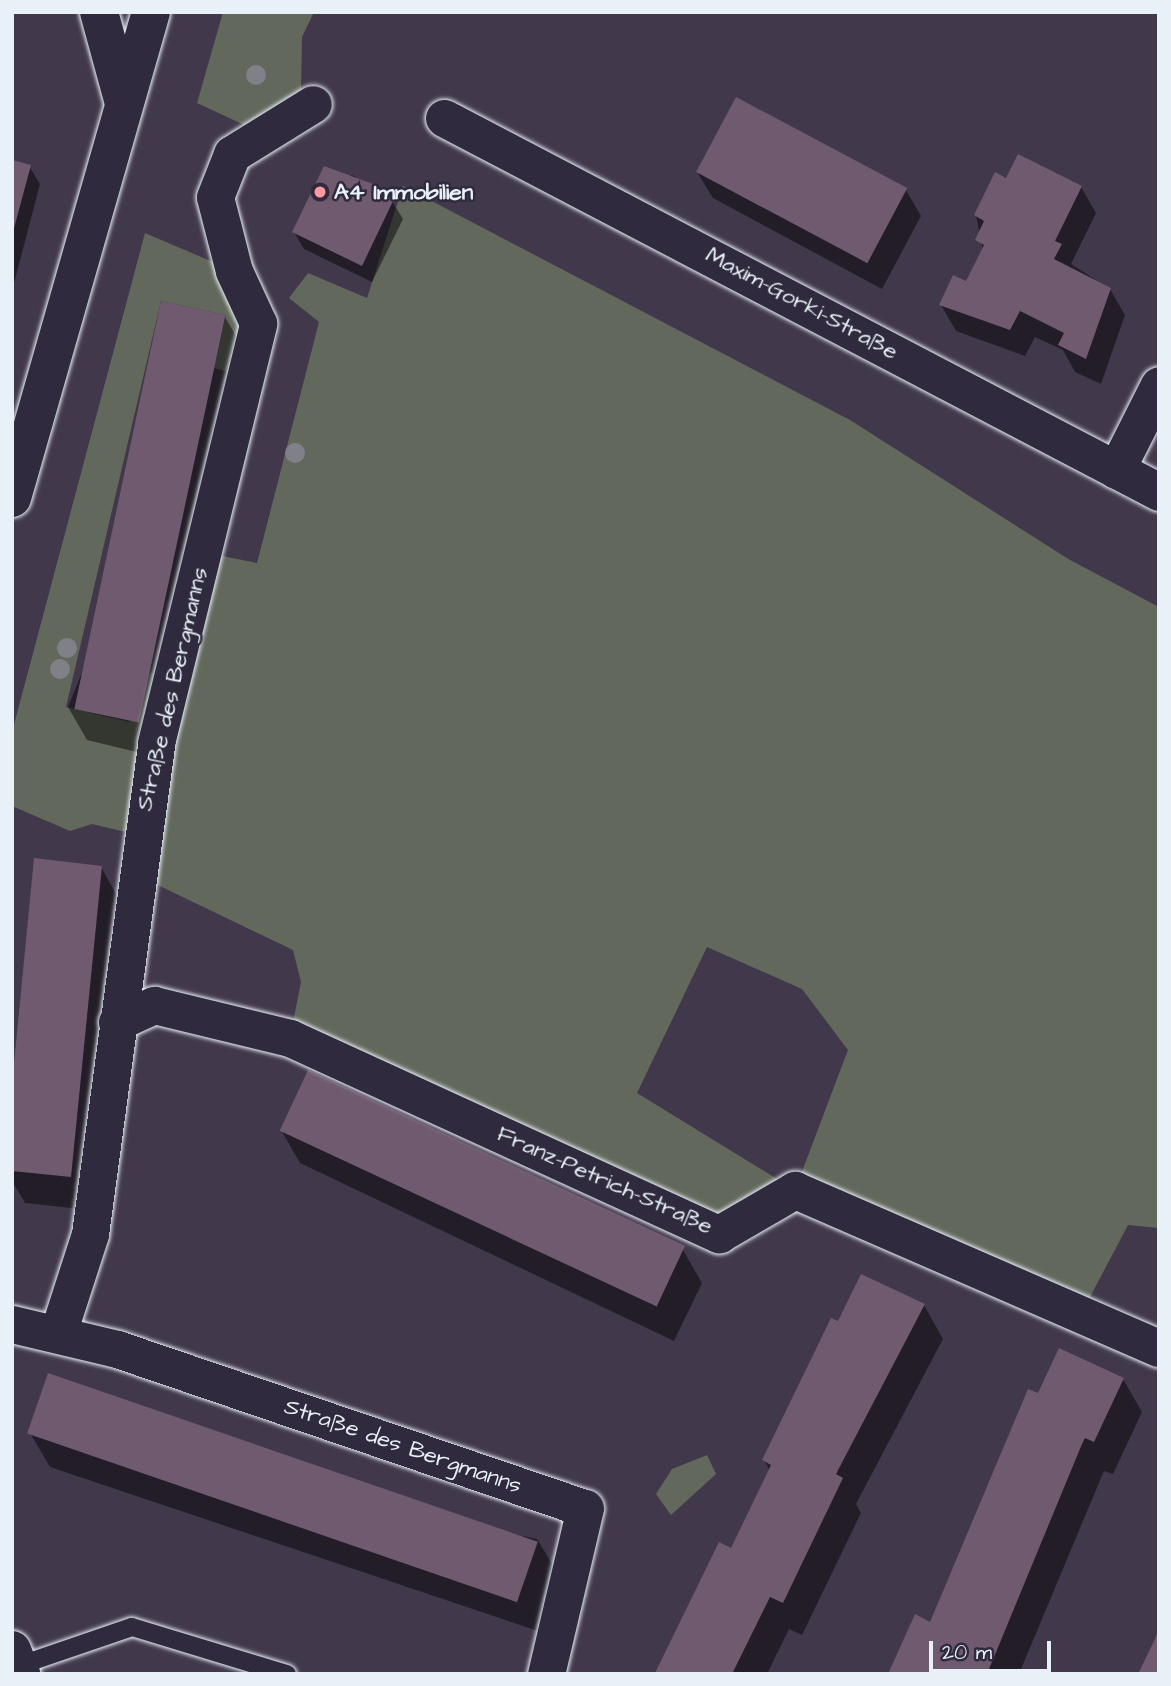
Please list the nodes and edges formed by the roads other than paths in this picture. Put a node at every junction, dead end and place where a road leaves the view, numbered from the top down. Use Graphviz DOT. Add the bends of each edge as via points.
graph roads {
  1 [pos="99,12"];
  2 [pos="152,12"];
  3 [pos="123,100"];
  4 [pos="313,104"];
  5 [pos="444,118"];
  6 [pos="1159,385"];
  7 [pos="1116,470"];
  8 [pos="1159,492"];
  9 [pos="12,498"];
  10 [pos="117,1022"];
  11 [pos="12,1324"];
  12 [pos="59,1330"];
  13 [pos="1159,1348"];
  14 [pos="17,1663"];
  15 [pos="287,1674"];
  16 [pos="546,1674"];
  1 -- 3 [label="main road"];
  2 -- 3 [label="main road"];
  3 -- 9 [label="main road"];
  4 -- 10 [label="street, Straße des Bergmanns" via="232,154 215,197 233,271 258,323 156,743"];
  5 -- 7 [label="street, Maxim-Gorki-Straße"];
  6 -- 7 [label="street"];
  7 -- 8 [label="street, Maxim-Gorki-Straße"];
  10 -- 12 [label="street, Straße des Bergmanns" via="90,1234"];
  10 -- 13 [label="street, Franz-Petrich-Straße" via="154,1005 290,1038 719,1234 795,1190"];
  11 -- 12 [label="street, Straße des Bergmanns"];
  12 -- 16 [label="street, Straße des Bergmanns" via="586,1508"];
  14 -- 15 [label="lane" via="132,1627"];
}
